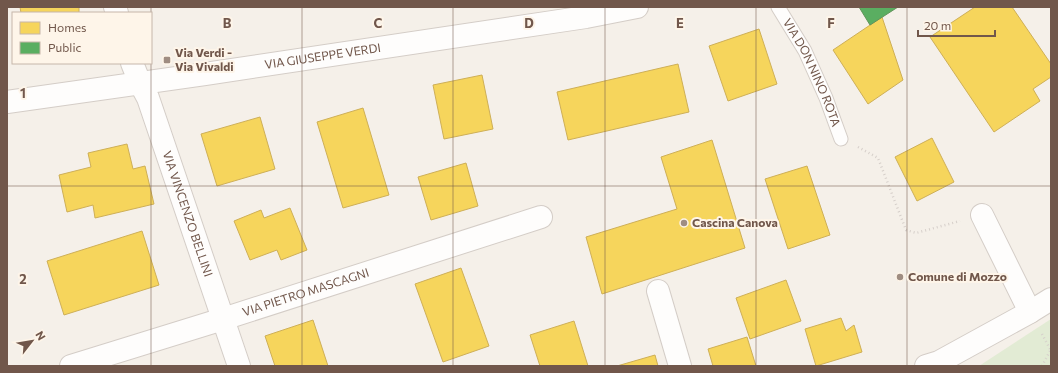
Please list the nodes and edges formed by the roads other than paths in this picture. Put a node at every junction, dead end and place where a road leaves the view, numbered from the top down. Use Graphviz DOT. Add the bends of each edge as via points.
graph roads {
  1 [pos="638,7"];
  2 [pos="778,7"];
  3 [pos="584,12"];
  4 [pos="132,64"];
  5 [pos="140,83"];
  6 [pos="7,102"];
  7 [pos="841,139"];
  8 [pos="982,215"];
  9 [pos="541,217"];
  10 [pos="658,291"];
  11 [pos="1051,299"];
  12 [pos="1030,312"];
  13 [pos="223,319"];
  14 [pos="935,365"];
  15 [pos="71,366"];
  16 [pos="239,366"];
  17 [pos="680,366"];
  1 -- 3 [label="street, VIA GIUSEPPE VERDI"];
  2 -- 7 [label="lane, VIA DON NINO ROTA" via="805,51"];
  3 -- 5 [label="street, VIA GIUSEPPE VERDI"];
  4 -- 5 [label="street, VIA VINCENZO BELLINI"];
  5 -- 6 [label="street, VIA GIUSEPPE VERDI"];
  5 -- 13 [label="street, VIA VINCENZO BELLINI" via="148,98"];
  8 -- 12 [label="street"];
  9 -- 13 [label="street, VIA PIETRO MASCAGNI"];
  10 -- 17 [label="street"];
  11 -- 12 [label="street"];
  12 -- 14 [label="street"];
  13 -- 15 [label="street, VIA PIETRO MASCAGNI"];
  13 -- 16 [label="street, VIA VINCENZO BELLINI"];
}
